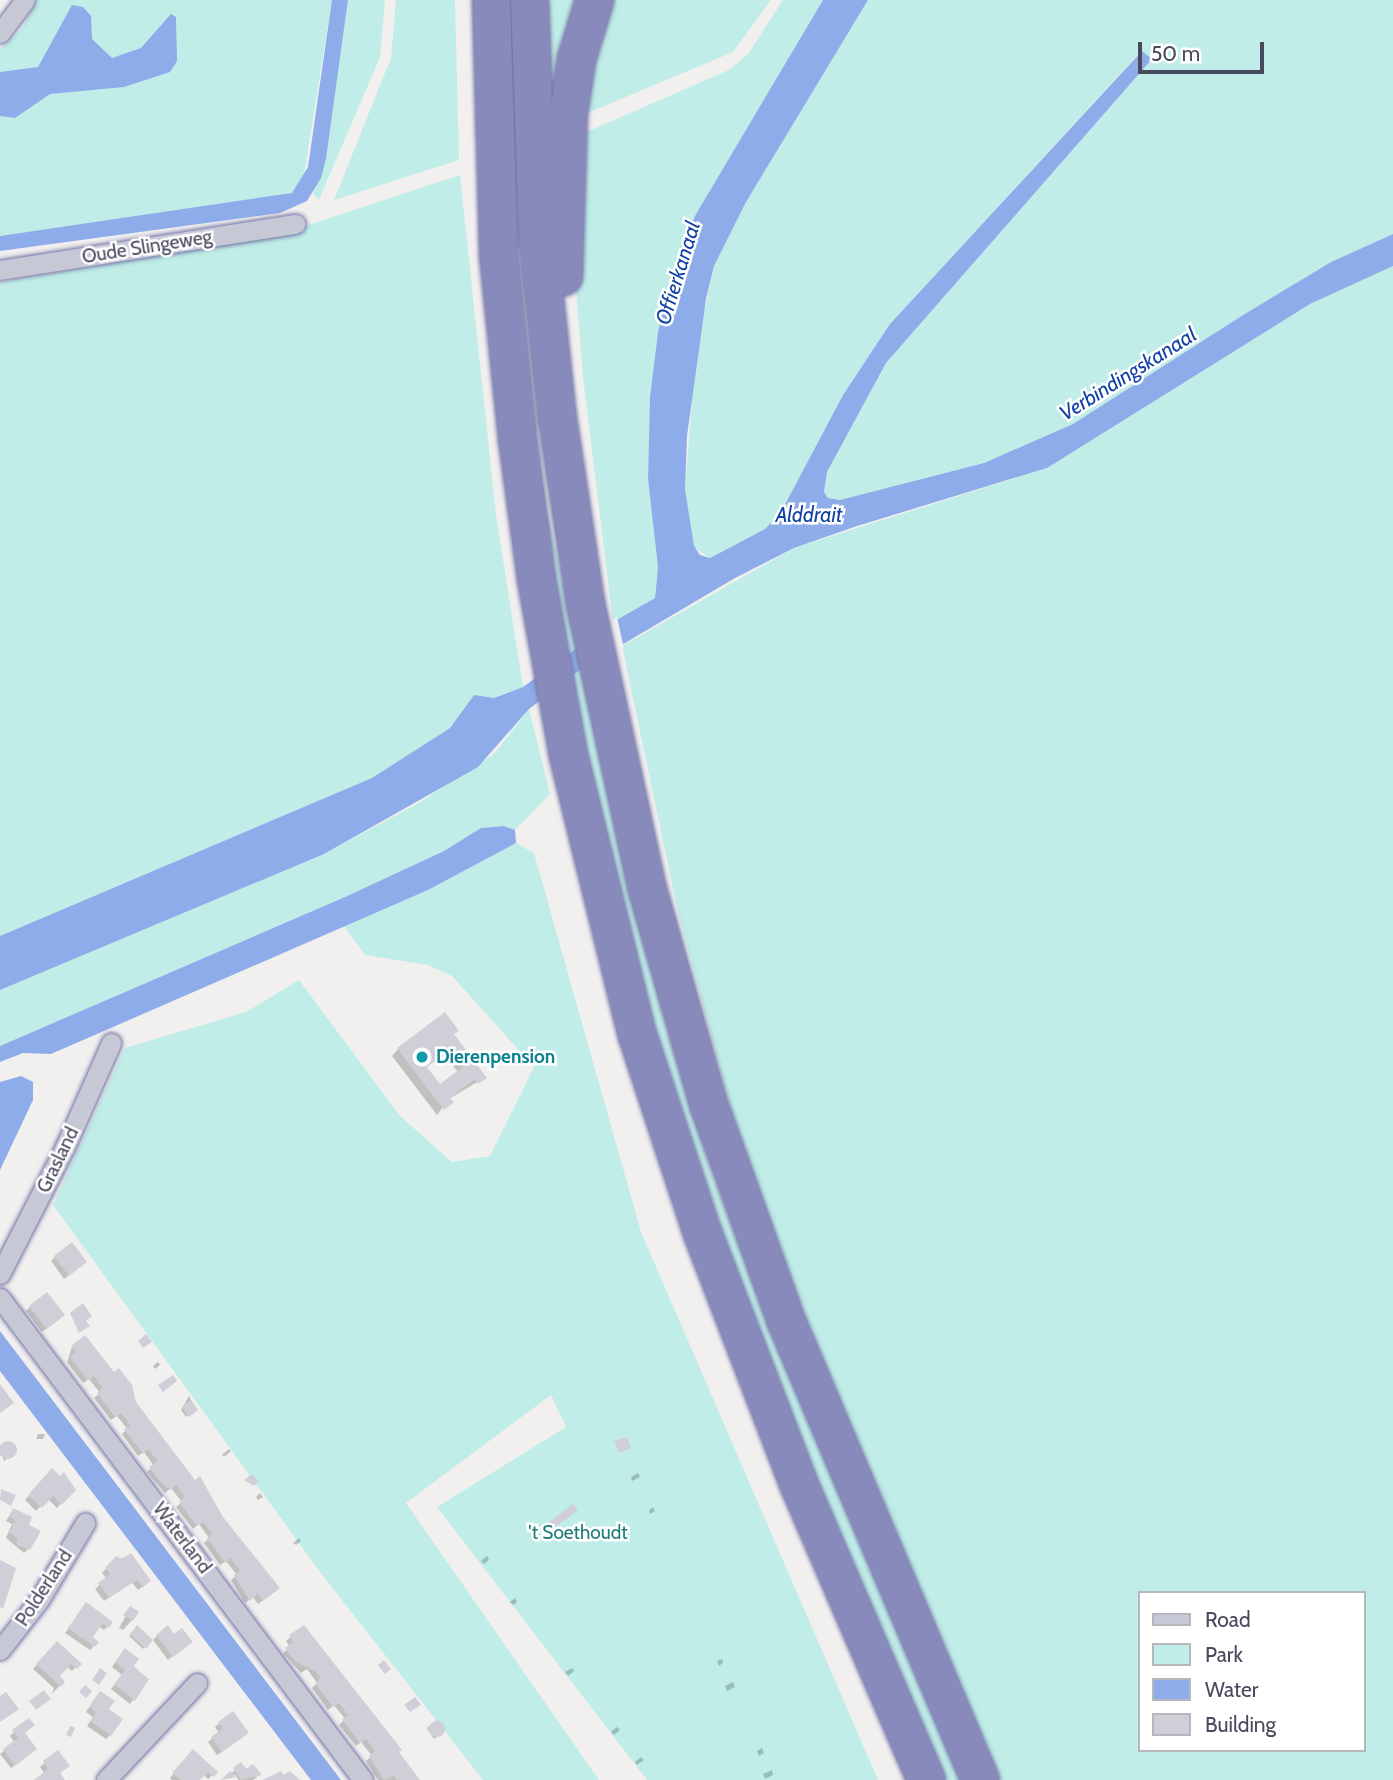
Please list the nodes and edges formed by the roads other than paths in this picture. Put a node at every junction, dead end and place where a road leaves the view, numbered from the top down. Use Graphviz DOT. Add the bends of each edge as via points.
graph roads {
  1 [pos="25,0"];
  2 [pos="491,0"];
  3 [pos="529,0"];
  4 [pos="594,0"];
  5 [pos="0,33"];
  6 [pos="295,224"];
  7 [pos="0,270"];
  8 [pos="577,557"];
  9 [pos="111,1043"];
  10 [pos="0,1274"];
  11 [pos="0,1298"];
  12 [pos="85,1523"];
  13 [pos="0,1650"];
  14 [pos="197,1683"];
  15 [pos="106,1780"];
  16 [pos="363,1780"];
  17 [pos="926,1780"];
  18 [pos="980,1780"];
  1 -- 5 [label="street"];
  2 -- 17 [label="highway" via="498,254 536,579 568,755 637,1035 701,1230 798,1483"];
  3 -- 8 [label="highway" via="538,241"];
  4 -- 8 [label="highway" via="576,59 564,168 563,270"];
  6 -- 7 [label="street, Oude Slingeweg"];
  8 -- 18 [label="highway" via="610,729 677,1001 755,1237 852,1485"];
  9 -- 10 [label="street, Grasland" via="65,1147"];
  11 -- 16 [label="street, Waterland"];
  12 -- 13 [label="street, Polderland" via="39,1601"];
  14 -- 15 [label="street"];
}
